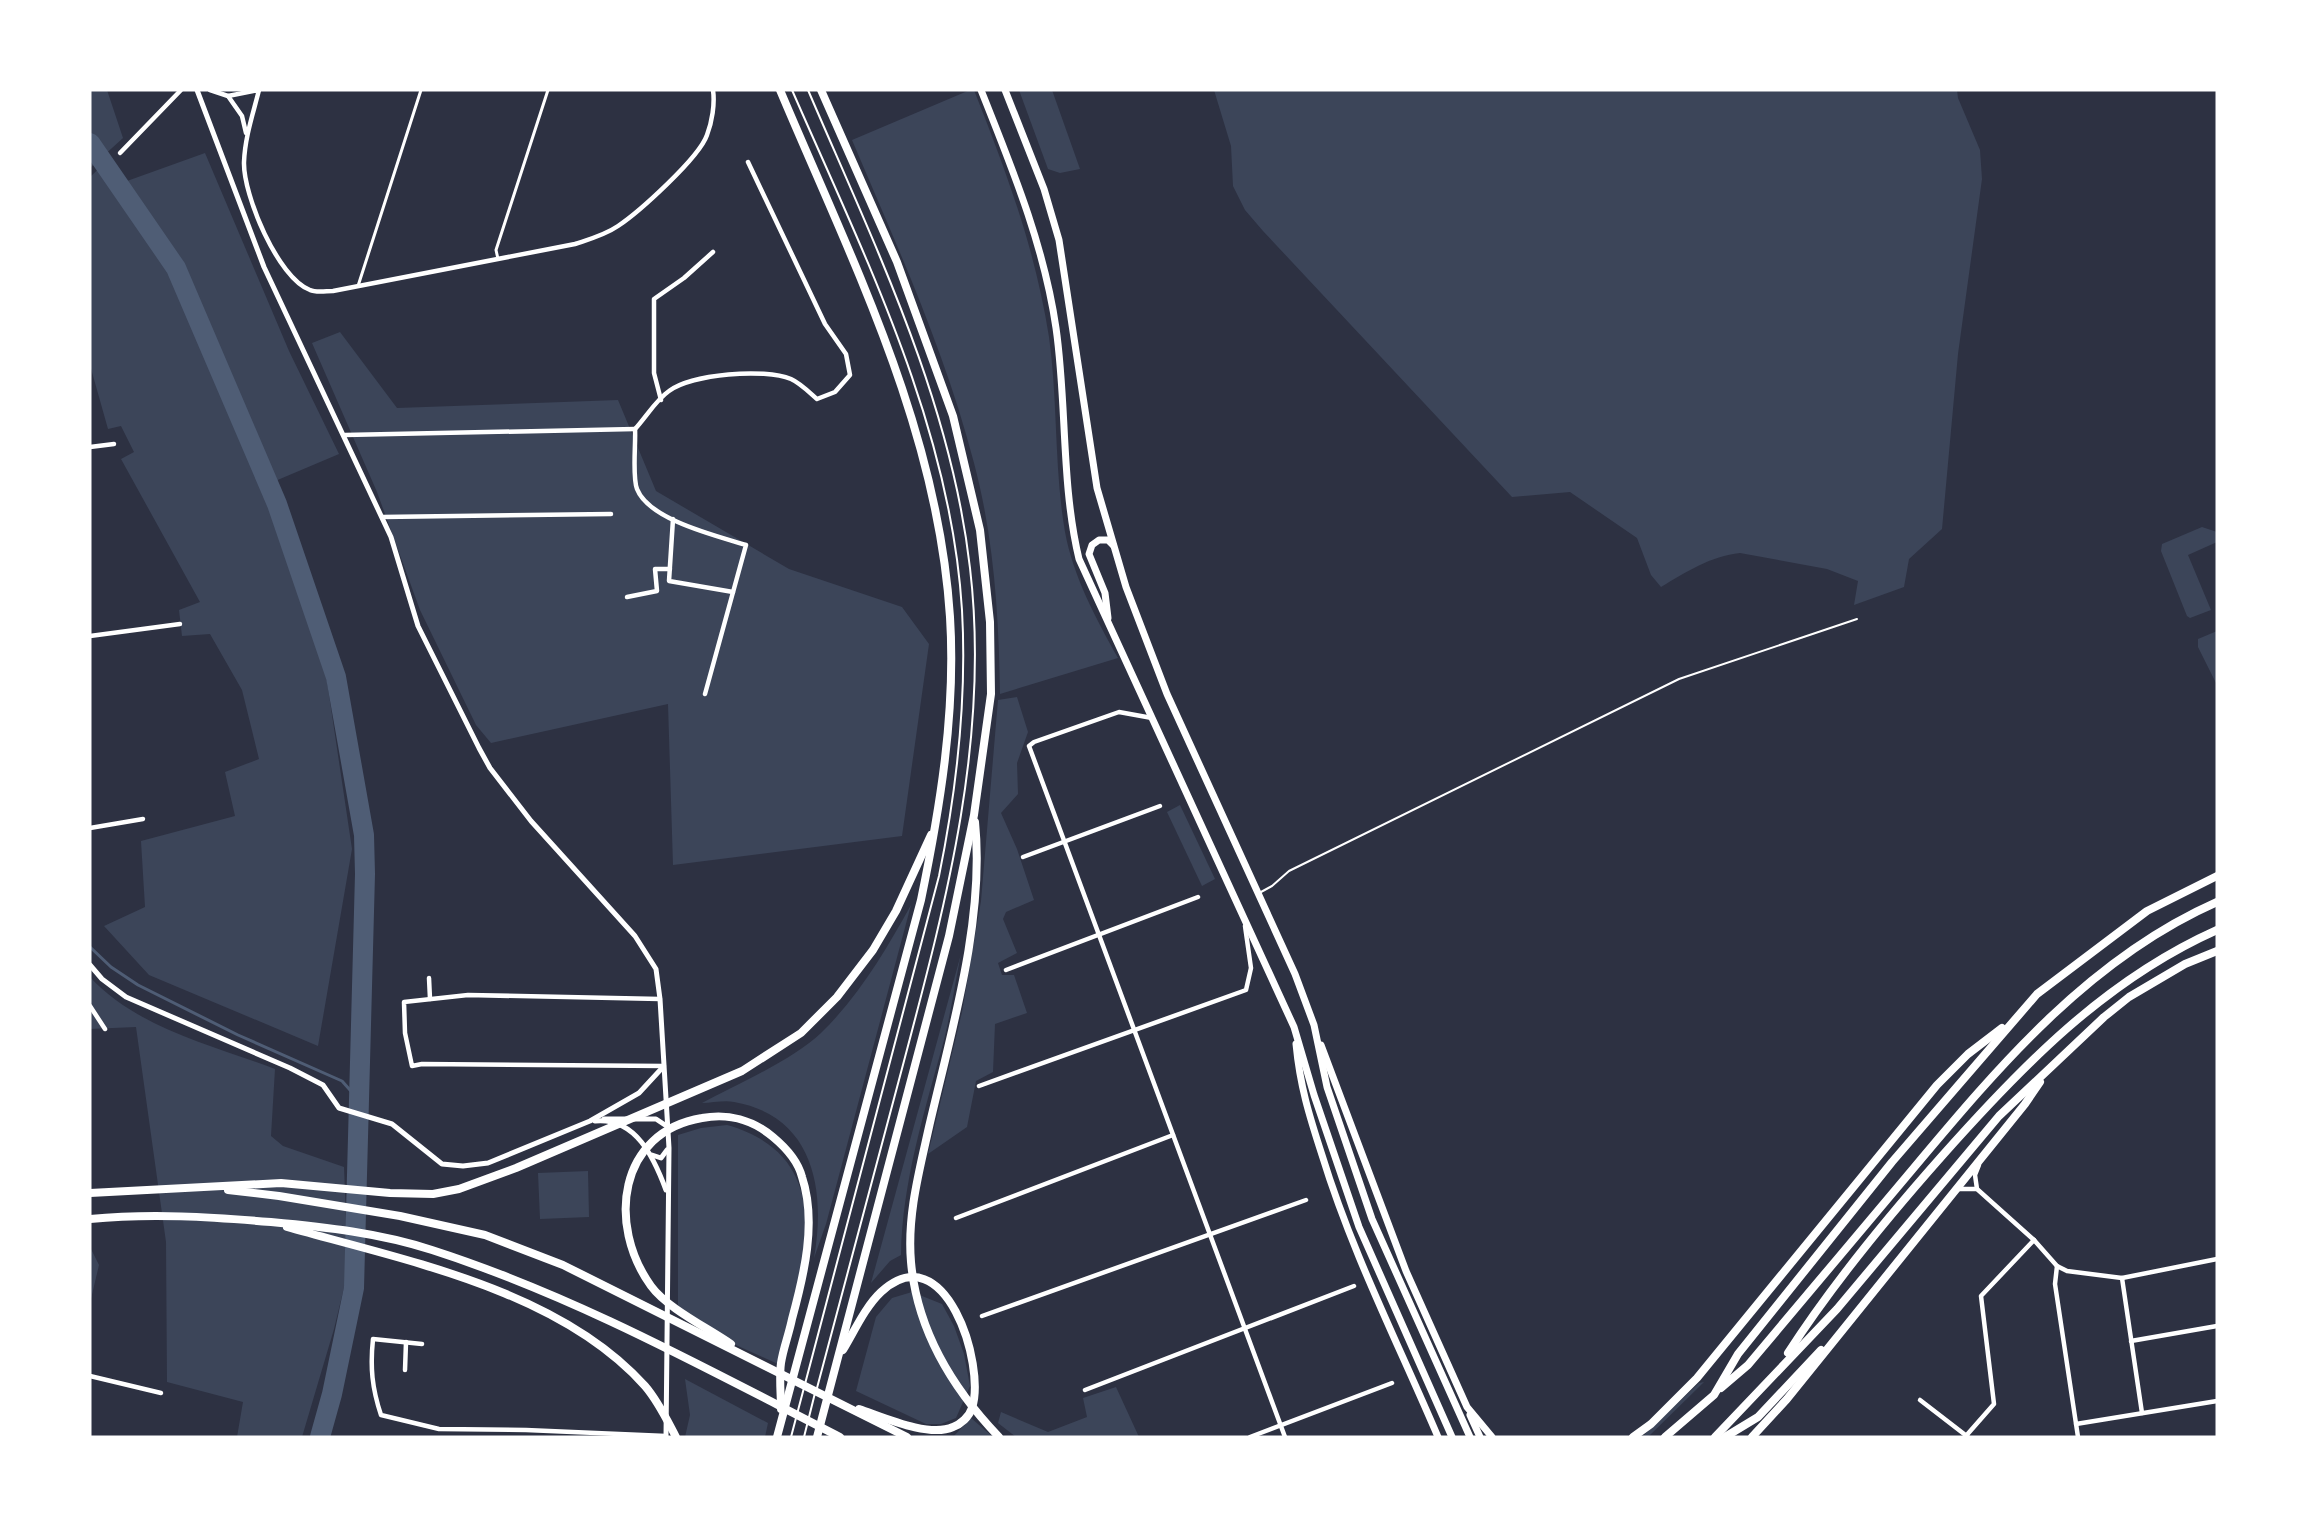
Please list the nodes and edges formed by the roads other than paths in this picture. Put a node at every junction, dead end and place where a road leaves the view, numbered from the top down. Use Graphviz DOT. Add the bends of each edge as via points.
graph roads {
  1 [pos="181,90"];
  2 [pos="197,90"];
  3 [pos="210,90"];
  4 [pos="259,90"];
  5 [pos="421,90"];
  6 [pos="548,90"];
  7 [pos="713,90"];
  8 [pos="780,90"];
  9 [pos="792,90"];
  10 [pos="808,90"];
  11 [pos="821,90"];
  12 [pos="981,90"];
  13 [pos="1005,90"];
  14 [pos="228,96"];
  15 [pos="247,136"];
  16 [pos="120,153"];
  17 [pos="748,162"];
  18 [pos="713,252"];
  19 [pos="498,259"];
  20 [pos="358,286"];
  21 [pos="661,400"];
  22 [pos="635,429"];
  23 [pos="345,435"];
  24 [pos="114,444"];
  25 [pos="90,447"];
  26 [pos="611,514"];
  27 [pos="382,517"];
  28 [pos="673,519"];
  29 [pos="1113,545"];
  30 [pos="670,569"];
  31 [pos="733,592"];
  32 [pos="627,597"];
  33 [pos="1857,619"];
  34 [pos="1108,623"];
  35 [pos="180,624"];
  36 [pos="90,636"];
  37 [pos="705,694"];
  38 [pos="1152,718"];
  39 [pos="1160,806"];
  40 [pos="974,815"];
  41 [pos="143,819"];
  42 [pos="937,822"];
  43 [pos="90,828"];
  44 [pos="1064,842"];
  45 [pos="1023,857"];
  46 [pos="2217,876"];
  47 [pos="1258,893"];
  48 [pos="1198,897"];
  49 [pos="2217,902"];
  50 [pos="1244,920"];
  51 [pos="2217,930"];
  52 [pos="1099,935"];
  53 [pos="2217,951"];
  54 [pos="90,965"];
  55 [pos="1006,970"];
  56 [pos="429,978"];
  57 [pos="430,999"];
  58 [pos="660,999"];
  59 [pos="90,1006"];
  60 [pos="2015,1018"];
  61 [pos="1314,1025"];
  62 [pos="1294,1027"];
  63 [pos="105,1029"];
  64 [pos="1134,1030"];
  65 [pos="664,1066"];
  66 [pos="2049,1068"];
  67 [pos="979,1086"];
  68 [pos="590,1121"];
  69 [pos="668,1127"];
  70 [pos="1173,1135"];
  71 [pos="669,1148"];
  72 [pos="651,1154"];
  73 [pos="1981,1157"];
  74 [pos="209,1188"];
  75 [pos="1957,1189"];
  76 [pos="1977,1189"];
  77 [pos="90,1193"];
  78 [pos="667,1194"];
  79 [pos="1306,1200"];
  80 [pos="956,1218"];
  81 [pos="90,1219"];
  82 [pos="271,1222"];
  83 [pos="1210,1234"];
  84 [pos="2034,1240"];
  85 [pos="2217,1259"];
  86 [pos="2057,1266"];
  87 [pos="2121,1278"];
  88 [pos="1354,1286"];
  89 [pos="982,1316"];
  90 [pos="2217,1326"];
  91 [pos="1245,1328"];
  92 [pos="1843,1328"];
  93 [pos="2131,1341"];
  94 [pos="406,1342"];
  95 [pos="422,1344"];
  96 [pos="837,1359"];
  97 [pos="755,1360"];
  98 [pos="1779,1367"];
  99 [pos="405,1370"];
  100 [pos="90,1376"];
  101 [pos="1392,1383"];
  102 [pos="1085,1390"];
  103 [pos="161,1393"];
  104 [pos="1714,1395"];
  105 [pos="1920,1400"];
  106 [pos="2217,1401"];
  107 [pos="842,1404"];
  108 [pos="1467,1407"];
  109 [pos="2142,1413"];
  110 [pos="781,1421"];
  111 [pos="2076,1424"];
  112 [pos="1281,1425"];
  113 [pos="526,1430"];
  114 [pos="1966,1436"];
  115 [pos="523,1437"];
  116 [pos="666,1437"];
  117 [pos="676,1437"];
  118 [pos="777,1437"];
  119 [pos="791,1437"];
  120 [pos="804,1437"];
  121 [pos="817,1437"];
  122 [pos="840,1437"];
  123 [pos="907,1437"];
  124 [pos="999,1437"];
  125 [pos="1250,1437"];
  126 [pos="1285,1437"];
  127 [pos="1438,1437"];
  128 [pos="1452,1437"];
  129 [pos="1470,1437"];
  130 [pos="1480,1437"];
  131 [pos="1492,1437"];
  132 [pos="1633,1437"];
  133 [pos="1665,1437"];
  134 [pos="1715,1437"];
  135 [pos="1725,1437"];
  136 [pos="1752,1437"];
  137 [pos="2078,1437"];
  1 -- 16 [label="street"];
  2 -- 23 [label="street" via="264,267"];
  3 -- 14 [label="street"];
  4 -- 14 [label="street"];
  4 -- 15 [label="street"];
  5 -- 20 [label="street"];
  6 -- 19 [label="street" via="496,250"];
  7 -- 19 [label="street" via="707,136 690,162 619,226 575,244"];
  8 -- 42 [label="highway" via="897,369 934,495 950,619 949,712"];
  9 -- 119 [label="lane" via="894,329 936,457 957,561 963,659 962,718 939,876"];
  10 -- 120 [label="lane" via="888,274 937,413 963,524 976,633 971,753 946,894"];
  11 -- 40 [label="highway" via="918,317 971,487 980,530 991,652 991,694"];
  12 -- 34 [label="main road" via="1023,196 1045,268 1056,328 1074,539"];
  13 -- 29 [label="main road" via="1044,189 1059,240 1090,453"];
  14 -- 15 [label="street" via="242,116"];
  15 -- 20 [label="street" via="244,165 248,193 274,253 294,280 311,291"];
  17 -- 21 [label="street" via="825,324 846,354 850,375 836,392 817,399 793,380 772,373 736,373 670,390"];
  18 -- 21 [label="street" via="654,299 654,373"];
  19 -- 20 [label="street"];
  21 -- 22 [label="street"];
  22 -- 23 [label="street"];
  22 -- 28 [label="street" via="637,488 652,506"];
  23 -- 27 [label="street"];
  24 -- 25 [label="street"];
  26 -- 27 [label="street"];
  27 -- 58 [label="street" via="418,626 490,768 531,821 635,936 656,969"];
  28 -- 30 [label="street"];
  28 -- 31 [label="street" via="746,545"];
  29 -- 34 [label="main road" via="1108,540 1099,540 1089,554 1105,593"];
  29 -- 47 [label="main road" via="1162,682"];
  30 -- 31 [label="street" via="669,581"];
  30 -- 32 [label="street" via="655,569 657,591"];
  31 -- 37 [label="street"];
  33 -- 47 [label="lane" via="1679,679 1289,871"];
  34 -- 38 [label="main road"];
  35 -- 36 [label="street"];
  38 -- 44 [label="street" via="1119,712 1029,746"];
  38 -- 50 [label="main road"];
  39 -- 44 [label="street"];
  40 -- 96 [label="highway" via="933,1005"];
  40 -- 124 [label="highway" via="978,853 961,986 914,1196 911,1264 928,1334 941,1361 956,1386"];
  41 -- 43 [label="street"];
  42 -- 74 [label="highway" via="886,930 837,997 801,1033 742,1071 492,1179 459,1189 415,1195 281,1183"];
  42 -- 110 [label="highway" via="886,1036"];
  44 -- 45 [label="street"];
  44 -- 52 [label="street"];
  46 -- 60 [label="highway" via="2146,911 2037,994"];
  47 -- 61 [label="main road"];
  48 -- 52 [label="street"];
  49 -- 104 [label="highway" via="2124,956 2078,991 2032,1034 1936,1141 1748,1365"];
  50 -- 62 [label="main road"];
  50 -- 64 [label="street" via="1251,968 1246,990"];
  51 -- 98 [label="highway" via="2154,962 2121,985 2068,1027 2012,1080 1920,1181 1848,1269"];
  52 -- 55 [label="street"];
  52 -- 64 [label="street"];
  53 -- 66 [label="highway" via="2129,997"];
  54 -- 68 [label="street" via="126,997 323,1085 339,1108 392,1124 436,1161 463,1166 499,1159"];
  56 -- 57 [label="street"];
  57 -- 58 [label="street" via="468,995"];
  57 -- 65 [label="street" via="404,1002 412,1066"];
  58 -- 65 [label="street"];
  59 -- 63 [label="street"];
  60 -- 104 [label="highway" via="1892,1162 1746,1345"];
  60 -- 132 [label="highway" via="1968,1054 1938,1085 1697,1378"];
  61 -- 108 [label="main road" via="1406,1271"];
  61 -- 129 [label="main road" via="1326,1087 1372,1219"];
  62 -- 127 [label="main road" via="1300,1084 1333,1190 1368,1282"];
  62 -- 128 [label="main road" via="1336,1161 1382,1282"];
  64 -- 67 [label="street"];
  64 -- 70 [label="street"];
  65 -- 68 [label="street" via="639,1093"];
  65 -- 69 [label="street"];
  66 -- 73 [label="highway"];
  66 -- 98 [label="highway" via="1999,1116 1837,1309"];
  68 -- 69 [label="street" via="632,1117 656,1119"];
  68 -- 72 [label="street" via="610,1121 625,1127"];
  69 -- 71 [label="street"];
  70 -- 80 [label="street"];
  70 -- 83 [label="street"];
  71 -- 72 [label="street" via="661,1158"];
  71 -- 78 [label="street"];
  72 -- 78 [label="street"];
  73 -- 75 [label="highway"];
  73 -- 76 [label="street" via="1975,1175"];
  74 -- 77 [label="highway"];
  74 -- 97 [label="highway" via="400,1216 485,1234 563,1265"];
  75 -- 76 [label="street"];
  75 -- 92 [label="highway"];
  76 -- 84 [label="street"];
  78 -- 116 [label="street"];
  79 -- 83 [label="street"];
  81 -- 82 [label="highway" via="159,1214"];
  82 -- 117 [label="highway" via="455,1275 568,1324 621,1361 664,1414"];
  82 -- 122 [label="highway" via="392,1239 431,1249 528,1285 612,1321"];
  83 -- 89 [label="street"];
  83 -- 91 [label="street"];
  84 -- 86 [label="street"];
  84 -- 114 [label="street" via="1983,1291 1979,1301 1994,1404"];
  85 -- 87 [label="street"];
  86 -- 87 [label="street" via="2074,1273"];
  86 -- 111 [label="street" via="2055,1284"];
  87 -- 93 [label="street"];
  88 -- 91 [label="street"];
  90 -- 93 [label="street"];
  91 -- 102 [label="street"];
  91 -- 112 [label="street"];
  92 -- 135 [label="highway" via="1758,1417"];
  92 -- 136 [label="highway"];
  93 -- 109 [label="street"];
  94 -- 95 [label="street"];
  94 -- 99 [label="street"];
  94 -- 113 [label="street" via="373,1339 372,1386 381,1415 439,1429"];
  96 -- 107 [label="highway" via="881,1292 910,1278 925,1278 950,1301 973,1377 969,1414 945,1429 919,1428"];
  96 -- 121 [label="highway"];
  97 -- 107 [label="highway"];
  97 -- 110 [label="highway" via="661,1297 630,1245 624,1208 631,1175 645,1149 665,1132 692,1119 724,1116 763,1128 794,1159 802,1175 807,1198 803,1276 781,1363"];
  98 -- 134 [label="highway"];
  100 -- 103 [label="street"];
  101 -- 112 [label="street"];
  104 -- 133 [label="highway"];
  105 -- 114 [label="street"];
  106 -- 109 [label="street"];
  107 -- 123 [label="highway"];
  108 -- 130 [label="main road"];
  108 -- 131 [label="main road"];
  109 -- 111 [label="street"];
  110 -- 118 [label="highway"];
  111 -- 137 [label="street"];
  112 -- 125 [label="street"];
  112 -- 126 [label="street"];
  113 -- 115 [label="street"];
  113 -- 116 [label="street"];
}
